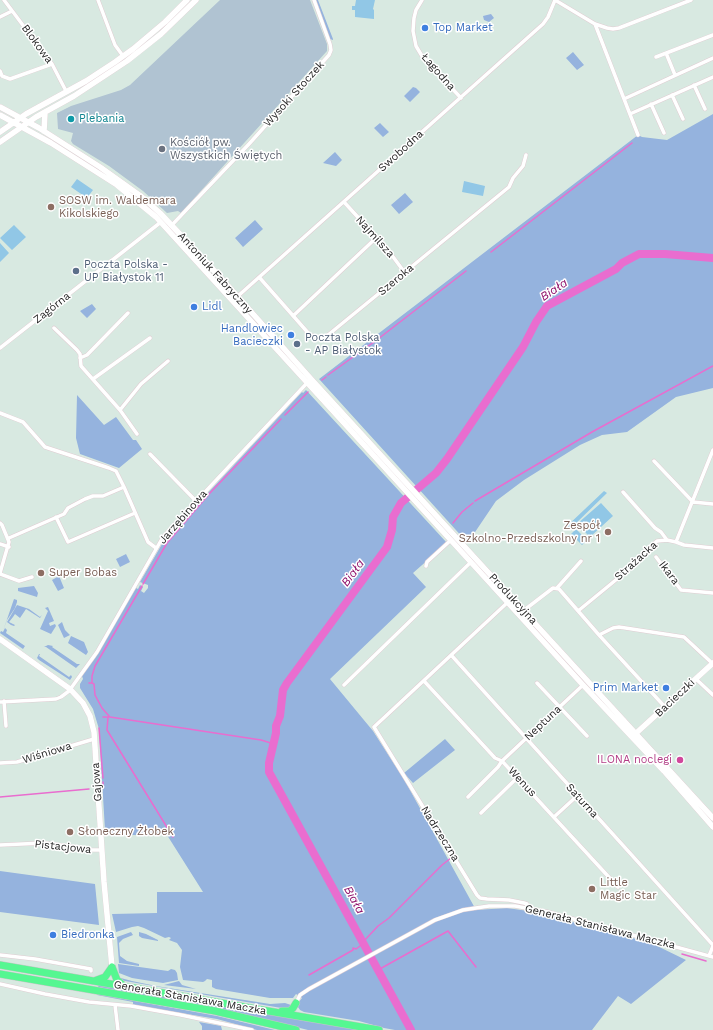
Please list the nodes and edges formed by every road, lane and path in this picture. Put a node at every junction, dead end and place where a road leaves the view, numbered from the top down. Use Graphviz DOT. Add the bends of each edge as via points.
graph roads {
  1 [pos="4,0"];
  2 [pos="98,0"];
  3 [pos="187,0"];
  4 [pos="196,0"];
  5 [pos="314,0"];
  6 [pos="422,0"];
  7 [pos="555,0"];
  8 [pos="691,0"];
  9 [pos="12,11"];
  10 [pos="0,16"];
  11 [pos="595,24"];
  12 [pos="713,35"];
  13 [pos="666,53"];
  14 [pos="123,56"];
  15 [pos="656,57"];
  16 [pos="713,58"];
  17 [pos="52,64"];
  18 [pos="0,71"];
  19 [pos="675,76"];
  20 [pos="713,77"];
  21 [pos="694,86"];
  22 [pos="66,92"];
  23 [pos="672,95"];
  24 [pos="461,98"];
  25 [pos="624,99"];
  26 [pos="651,104"];
  27 [pos="0,107"];
  28 [pos="705,109"];
  29 [pos="45,112"];
  30 [pos="630,114"];
  31 [pos="0,115"];
  32 [pos="20,118"];
  33 [pos="683,119"];
  34 [pos="28,122"];
  35 [pos="14,123"];
  36 [pos="23,127"];
  37 [pos="44,131"];
  38 [pos="0,132"];
  39 [pos="664,133"];
  40 [pos="638,135"];
  41 [pos="53,140"];
  42 [pos="0,142"];
  43 [pos="526,155"];
  44 [pos="344,202"];
  45 [pos="161,222"];
  46 [pos="171,226"];
  47 [pos="376,238"];
  48 [pos="405,273"];
  49 [pos="258,277"];
  50 [pos="238,296"];
  51 [pos="233,302"];
  52 [pos="128,313"];
  53 [pos="293,316"];
  54 [pos="54,328"];
  55 [pos="150,338"];
  56 [pos="0,348"];
  57 [pos="80,358"];
  58 [pos="168,361"];
  59 [pos="93,379"];
  60 [pos="310,381"];
  61 [pos="120,410"];
  62 [pos="0,413"];
  63 [pos="137,434"];
  64 [pos="713,450"];
  65 [pos="150,454"];
  66 [pos="712,457"];
  67 [pos="654,461"];
  68 [pos="124,487"];
  69 [pos="622,492"];
  70 [pos="415,497"];
  71 [pos="196,501"];
  72 [pos="693,502"];
  73 [pos="713,504"];
  74 [pos="135,513"];
  75 [pos="56,517"];
  76 [pos="0,523"];
  77 [pos="9,538"];
  78 [pos="451,540"];
  79 [pos="666,540"];
  80 [pos="676,542"];
  81 [pos="0,544"];
  82 [pos="9,546"];
  83 [pos="156,548"];
  84 [pos="713,548"];
  85 [pos="656,557"];
  86 [pos="581,561"];
  87 [pos="471,562"];
  88 [pos="426,566"];
  89 [pos="0,573"];
  90 [pos="32,577"];
  91 [pos="557,588"];
  92 [pos="713,593"];
  93 [pos="508,602"];
  94 [pos="523,611"];
  95 [pos="578,611"];
  96 [pos="599,635"];
  97 [pos="0,639"];
  98 [pos="452,656"];
  99 [pos="713,663"];
  100 [pos="696,679"];
  101 [pos="424,681"];
  102 [pos="537,683"];
  103 [pos="585,683"];
  104 [pos="344,685"];
  105 [pos="70,689"];
  106 [pos="713,694"];
  107 [pos="2,702"];
  108 [pos="560,707"];
  109 [pos="665,707"];
  110 [pos="6,726"];
  111 [pos="587,736"];
  112 [pos="634,736"];
  113 [pos="94,739"];
  114 [pos="526,739"];
  115 [pos="502,761"];
  116 [pos="0,763"];
  117 [pos="518,777"];
  118 [pos="577,796"];
  119 [pos="468,797"];
  120 [pos="481,813"];
  121 [pos="554,817"];
  122 [pos="713,818"];
  123 [pos="713,827"];
  124 [pos="0,845"];
  125 [pos="102,850"];
  126 [pos="618,887"];
  127 [pos="527,908"];
  128 [pos="713,946"];
  129 [pos="0,955"];
  130 [pos="711,956"];
  131 [pos="0,965"];
  132 [pos="112,967"];
  133 [pos="91,971"];
  134 [pos="0,974"];
  135 [pos="92,982"];
  136 [pos="0,984"];
  137 [pos="125,987"];
  138 [pos="296,1003"];
  139 [pos="115,1005"];
  140 [pos="272,1012"];
  141 [pos="312,1018"];
  142 [pos="278,1026"];
  143 [pos="118,1030"];
  144 [pos="252,1030"];
  145 [pos="285,1030"];
  146 [pos="296,1030"];
  147 [pos="379,1030"];
  1 -- 9 [label="street, Blokowa"];
  2 -- 14 [label="street" via="115,44"];
  3 -- 14 [label="main road"];
  4 -- 29 [label="main road" via="162,34 127,61"];
  5 -- 46 [label="street, Wysoki Stoczek" via="331,48 327,57"];
  6 -- 24 [label="street, Łagodna" via="413,22 417,49"];
  7 -- 11 [label="street"];
  7 -- 24 [label="street, Swobodna" via="543,24"];
  8 -- 11 [label="street" via="619,28"];
  9 -- 10 [label="street"];
  9 -- 17 [label="street, Blokowa"];
  11 -- 25 [label="street"];
  12 -- 13 [label="street"];
  13 -- 15 [label="street"];
  13 -- 19 [label="street"];
  14 -- 22 [label="main road"];
  16 -- 19 [label="street"];
  17 -- 18 [label="street" via="10,79 2,76"];
  17 -- 22 [label="street, Blokowa"];
  19 -- 25 [label="street"];
  20 -- 21 [label="street"];
  21 -- 23 [label="street"];
  21 -- 28 [label="street"];
  22 -- 32 [label="main road"];
  23 -- 26 [label="street"];
  23 -- 33 [label="street"];
  24 -- 44 [label="street, Swobodna"];
  25 -- 30 [label="street"];
  26 -- 30 [label="street"];
  26 -- 39 [label="street"];
  27 -- 32 [label="main road"];
  29 -- 34 [label="main road"];
  29 -- 37 [label="main road"];
  30 -- 40 [label="street"];
  31 -- 35 [label="main road"];
  32 -- 34 [label="main road, Antoniuk Fabryczny"];
  32 -- 35 [label="main road"];
  34 -- 36 [label="main road"];
  34 -- 37 [label="main road, Antoniuk Fabryczny"];
  35 -- 36 [label="main road, Antoniuk Fabryczny"];
  35 -- 38 [label="main road"];
  36 -- 41 [label="main road, Antoniuk Fabryczny"];
  36 -- 42 [label="main road"];
  37 -- 41 [label="main road, Antoniuk Fabryczny"];
  41 -- 45 [label="main road, Antoniuk Fabryczny" via="117,185"];
  41 -- 46 [label="main road, Antoniuk Fabryczny" via="137,193"];
  43 -- 48 [label="street, Szeroka" via="523,166 513,178 510,187"];
  44 -- 47 [label="street, Najmilsza"];
  44 -- 49 [label="street, Swobodna"];
  45 -- 51 [label="main road, Antoniuk Fabryczny"];
  45 -- 56 [label="street, Zagórna"];
  46 -- 50 [label="main road, Antoniuk Fabryczny"];
  47 -- 48 [label="street, Najmilsza"];
  47 -- 53 [label="street"];
  48 -- 53 [label="street, Szeroka" via="321,338 310,335"];
  49 -- 50 [label="street, Swobodna"];
  49 -- 53 [label="street, Szeroka"];
  50 -- 51 [label="main road"];
  50 -- 60 [label="main road, Antoniuk Fabryczny"];
  51 -- 60 [label="main road, Antoniuk Fabryczny"];
  52 -- 57 [label="street" via="87,355"];
  54 -- 57 [label="street" via="77,350"];
  55 -- 59 [label="street"];
  57 -- 59 [label="street" via="82,366"];
  58 -- 61 [label="street" via="141,384"];
  59 -- 61 [label="street"];
  60 -- 70 [label="main road, Produkcyjna"];
  60 -- 71 [label="street, Jarzębinowa"];
  61 -- 63 [label="street"];
  62 -- 68 [label="street" via="24,422 45,447 112,469 118,474"];
  64 -- 66 [label="street"];
  65 -- 71 [label="street"];
  66 -- 72 [label="street"];
  67 -- 72 [label="street"];
  68 -- 74 [label="street"];
  68 -- 75 [label="street" via="103,496 84,499"];
  69 -- 79 [label="street" via="655,528 662,532"];
  70 -- 78 [label="main road, Produkcyjna"];
  70 -- 94 [label="main road, Produkcyjna"];
  71 -- 83 [label="street, Jarzębinowa"];
  72 -- 73 [label="street"];
  72 -- 80 [label="street"];
  74 -- 75 [label="street" via="68,542"];
  74 -- 83 [label="street" via="148,542"];
  75 -- 77 [label="street"];
  76 -- 77 [label="street"];
  77 -- 82 [label="street"];
  78 -- 87 [label="main road, Produkcyjna"];
  78 -- 88 [label="street" via="427,562"];
  79 -- 80 [label="street, Strażacka"];
  79 -- 95 [label="street, Strażacka" via="657,540 617,579"];
  80 -- 84 [label="street, Strażacka"];
  81 -- 82 [label="street"];
  82 -- 89 [label="street"];
  83 -- 105 [label="street, Jarzębinowa" via="97,652"];
  85 -- 92 [label="street, Ikara" via="681,590"];
  86 -- 91 [label="street"];
  87 -- 93 [label="main road, Produkcyjna"];
  87 -- 104 [label="street"];
  89 -- 90 [label="street" via="19,581"];
  91 -- 94 [label="street"];
  91 -- 95 [label="street"];
  93 -- 98 [label="street"];
  93 -- 103 [label="main road, Produkcyjna"];
  94 -- 103 [label="main road, Produkcyjna"];
  95 -- 96 [label="street"];
  96 -- 99 [label="street" via="619,627 684,637"];
  96 -- 109 [label="street"];
  97 -- 105 [label="main road, Gajowa"];
  98 -- 101 [label="street"];
  98 -- 114 [label="street, Saturna"];
  99 -- 100 [label="main road, Bacieczki"];
  100 -- 106 [label="street"];
  100 -- 109 [label="main road, Bacieczki"];
  101 -- 115 [label="street, Wenus" via="495,758"];
  101 -- 127 [label="street, Nadrzeczna" via="374,728 477,895 480,898 524,903 527,904"];
  102 -- 108 [label="street"];
  103 -- 108 [label="street, Neptuna"];
  103 -- 112 [label="main road, Produkcyjna"];
  105 -- 107 [label="street" via="58,698"];
  105 -- 113 [label="main road, Gajowa" via="88,712"];
  107 -- 110 [label="street"];
  108 -- 111 [label="street"];
  108 -- 114 [label="street, Neptuna"];
  109 -- 112 [label="main road, Bacieczki"];
  112 -- 122 [label="main road, Produkcyjna"];
  112 -- 123 [label="main road, Produkcyjna"];
  113 -- 116 [label="street, Wiśniowa" via="17,762"];
  113 -- 125 [label="main road, Gajowa"];
  114 -- 115 [label="street, Neptuna"];
  114 -- 118 [label="street, Saturna"];
  115 -- 117 [label="street, Wenus"];
  115 -- 119 [label="street, Neptuna"];
  117 -- 120 [label="street"];
  117 -- 121 [label="street, Wenus"];
  118 -- 121 [label="street"];
  118 -- 128 [label="street, Saturna"];
  121 -- 126 [label="street, Wenus"];
  124 -- 125 [label="street, Pistacjowa" via="44,843"];
  125 -- 132 [label="main road, Gajowa"];
  127 -- 130 [label="street, Generała Stanisława Maczka"];
  127 -- 138 [label="street, Generała Stanisława Maczka" via="489,906 435,920 304,992 297,998"];
  128 -- 130 [label="street"];
  129 -- 133 [label="street" via="50,961 92,969"];
  131 -- 135 [label="highway, Generała Stanisława Maczka"];
  132 -- 135 [label="highway" via="105,977"];
  132 -- 137 [label="highway" via="117,980"];
  134 -- 142 [label="highway, Generała Stanisława Maczka" via="214,1011"];
  135 -- 137 [label="highway, Generała Stanisława Maczka"];
  136 -- 139 [label="street"];
  137 -- 140 [label="highway, Generała Stanisława Maczka"];
  138 -- 140 [label="highway" via="290,1011"];
  138 -- 141 [label="highway" via="296,1010 299,1013"];
  139 -- 143 [label="street"];
  139 -- 144 [label="street" via="181,1015"];
  140 -- 141 [label="highway, Generała Stanisława Maczka"];
  141 -- 147 [label="highway, Generała Stanisława Maczka"];
  142 -- 145 [label="highway"];
  142 -- 146 [label="highway, Generała Stanisława Maczka"];
}
